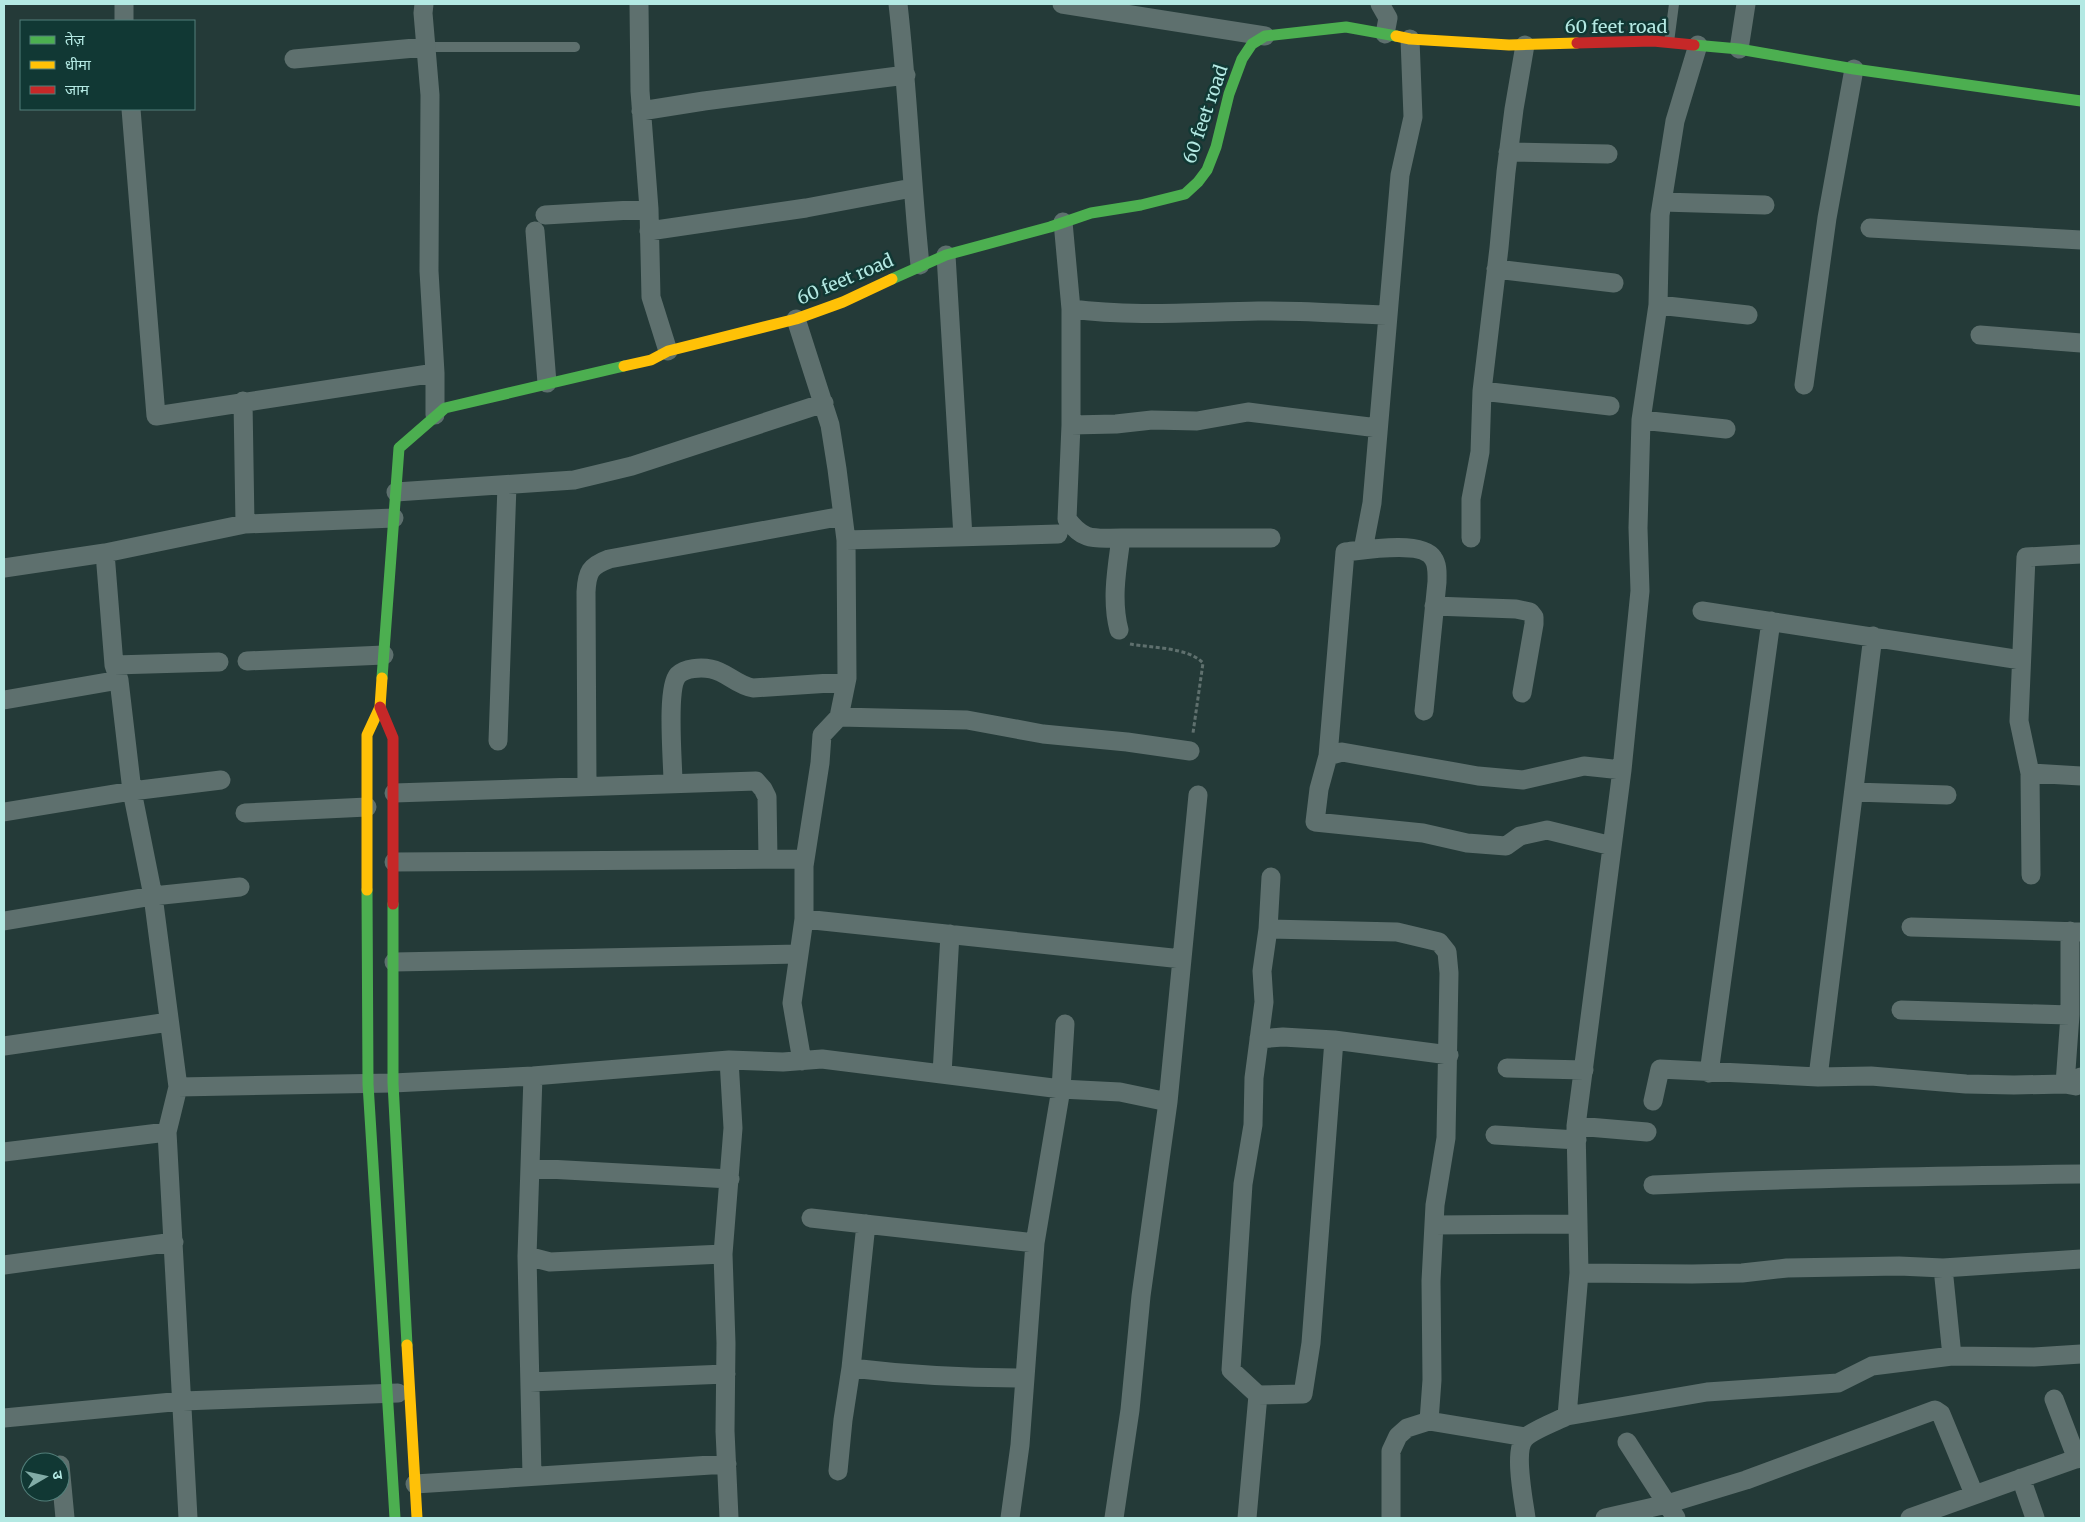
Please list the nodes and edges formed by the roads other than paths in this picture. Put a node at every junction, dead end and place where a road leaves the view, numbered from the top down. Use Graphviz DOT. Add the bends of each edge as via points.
graph roads {
  1 [pos="124,4"];
  2 [pos="424,4"];
  3 [pos="639,4"];
  4 [pos="898,4"];
  5 [pos="1062,4"];
  6 [pos="1380,4"];
  7 [pos="1674,4"];
  8 [pos="1746,4"];
  9 [pos="1157,11"];
  10 [pos="124,20"];
  11 [pos="1385,34"];
  12 [pos="1264,36"];
  13 [pos="1410,39"];
  14 [pos="1669,42"];
  15 [pos="1525,45"];
  16 [pos="1698,45"];
  17 [pos="426,47"];
  18 [pos="575,47"];
  19 [pos="1739,48"];
  20 [pos="294,59"];
  21 [pos="1854,69"];
  22 [pos="906,75"];
  23 [pos="2081,101"];
  24 [pos="131,110"];
  25 [pos="641,111"];
  26 [pos="1508,152"];
  27 [pos="1608,154"];
  28 [pos="912,188"];
  29 [pos="1662,202"];
  30 [pos="1765,205"];
  31 [pos="649,209"];
  32 [pos="545,215"];
  33 [pos="1063,222"];
  34 [pos="1870,228"];
  35 [pos="535,231"];
  36 [pos="649,231"];
  37 [pos="2081,240"];
  38 [pos="946,255"];
  39 [pos="920,265"];
  40 [pos="1496,269"];
  41 [pos="1614,283"];
  42 [pos="1658,305"];
  43 [pos="1071,309"];
  44 [pos="1388,315"];
  45 [pos="1748,315"];
  46 [pos="796,319"];
  47 [pos="1980,335"];
  48 [pos="2081,343"];
  49 [pos="668,351"];
  50 [pos="435,373"];
  51 [pos="547,383"];
  52 [pos="1804,385"];
  53 [pos="1482,391"];
  54 [pos="243,401"];
  55 [pos="824,403"];
  56 [pos="1610,406"];
  57 [pos="434,414"];
  58 [pos="1641,420"];
  59 [pos="1071,426"];
  60 [pos="1378,428"];
  61 [pos="1726,429"];
  62 [pos="507,485"];
  63 [pos="396,492"];
  64 [pos="843,516"];
  65 [pos="394,518"];
  66 [pos="245,524"];
  67 [pos="1058,534"];
  68 [pos="963,537"];
  69 [pos="1121,538"];
  70 [pos="1271,538"];
  71 [pos="1471,538"];
  72 [pos="846,540"];
  73 [pos="1363,550"];
  74 [pos="104,553"];
  75 [pos="2081,554"];
  76 [pos="4,568"];
  77 [pos="1434,606"];
  78 [pos="1702,610"];
  79 [pos="1771,621"];
  80 [pos="1119,630"];
  81 [pos="1873,636"];
  82 [pos="384,656"];
  83 [pos="2022,660"];
  84 [pos="247,661"];
  85 [pos="219,662"];
  86 [pos="117,673"];
  87 [pos="846,682"];
  88 [pos="1522,693"];
  89 [pos="4,700"];
  90 [pos="380,707"];
  91 [pos="1424,711"];
  92 [pos="839,717"];
  93 [pos="498,741"];
  94 [pos="1190,752"];
  95 [pos="1328,756"];
  96 [pos="1622,770"];
  97 [pos="2030,773"];
  98 [pos="2081,776"];
  99 [pos="221,780"];
  100 [pos="673,783"];
  101 [pos="587,787"];
  102 [pos="132,791"];
  103 [pos="1854,792"];
  104 [pos="394,793"];
  105 [pos="1198,795"];
  106 [pos="1947,795"];
  107 [pos="367,807"];
  108 [pos="4,812"];
  109 [pos="245,813"];
  110 [pos="1612,846"];
  111 [pos="768,859"];
  112 [pos="805,859"];
  113 [pos="394,862"];
  114 [pos="2031,875"];
  115 [pos="1271,877"];
  116 [pos="240,887"];
  117 [pos="154,896"];
  118 [pos="804,919"];
  119 [pos="4,921"];
  120 [pos="1911,926"];
  121 [pos="1268,929"];
  122 [pos="2076,932"];
  123 [pos="950,934"];
  124 [pos="799,954"];
  125 [pos="1182,959"];
  126 [pos="394,962"];
  127 [pos="1902,1010"];
  128 [pos="2070,1015"];
  129 [pos="169,1022"];
  130 [pos="1065,1024"];
  131 [pos="1259,1039"];
  132 [pos="1334,1040"];
  133 [pos="4,1046"];
  134 [pos="1449,1055"];
  135 [pos="729,1060"];
  136 [pos="802,1061"];
  137 [pos="1507,1068"];
  138 [pos="1584,1070"];
  139 [pos="1709,1073"];
  140 [pos="942,1074"];
  141 [pos="533,1076"];
  142 [pos="1818,1077"];
  143 [pos="2076,1082"];
  144 [pos="368,1084"];
  145 [pos="393,1084"];
  146 [pos="178,1087"];
  147 [pos="1061,1088"];
  148 [pos="1168,1102"];
  149 [pos="1653,1102"];
  150 [pos="167,1132"];
  151 [pos="1647,1132"];
  152 [pos="1576,1133"];
  153 [pos="1496,1135"];
  154 [pos="4,1152"];
  155 [pos="530,1168"];
  156 [pos="2081,1174"];
  157 [pos="730,1180"];
  158 [pos="1653,1185"];
  159 [pos="811,1218"];
  160 [pos="866,1224"];
  161 [pos="1577,1224"];
  162 [pos="1434,1225"];
  163 [pos="174,1242"];
  164 [pos="1035,1243"];
  165 [pos="723,1254"];
  166 [pos="527,1256"];
  167 [pos="2081,1259"];
  168 [pos="4,1265"];
  169 [pos="1943,1268"];
  170 [pos="1579,1272"];
  171 [pos="2081,1354"];
  172 [pos="1952,1356"];
  173 [pos="851,1368"];
  174 [pos="726,1374"];
  175 [pos="1025,1378"];
  176 [pos="530,1382"];
  177 [pos="409,1392"];
  178 [pos="386,1393"];
  179 [pos="1258,1395"];
  180 [pos="2054,1400"];
  181 [pos="183,1401"];
  182 [pos="1567,1416"];
  183 [pos="4,1418"];
  184 [pos="1429,1421"];
  185 [pos="1525,1437"];
  186 [pos="1627,1442"];
  187 [pos="2079,1458"];
  188 [pos="727,1464"];
  189 [pos="838,1471"];
  190 [pos="532,1476"];
  191 [pos="2022,1478"];
  192 [pos="415,1484"];
  193 [pos="1974,1494"];
  194 [pos="63,1502"];
  195 [pos="1672,1511"];
  196 [pos="65,1518"];
  197 [pos="188,1518"];
  198 [pos="395,1518"];
  199 [pos="417,1518"];
  200 [pos="729,1518"];
  201 [pos="1010,1518"];
  202 [pos="1114,1518"];
  203 [pos="1247,1518"];
  204 [pos="1391,1518"];
  205 [pos="1526,1518"];
  206 [pos="1605,1518"];
  207 [pos="1910,1518"];
  208 [pos="2034,1518"];
  1 -- 10 [label="street"];
  2 -- 17 [label="street"];
  3 -- 25 [label="street"];
  4 -- 22 [label="street"];
  5 -- 9 [label="street"];
  6 -- 11 [label="street" via="1388,18"];
  7 -- 14 [label="lane"];
  8 -- 19 [label="street"];
  9 -- 12 [label="street"];
  11 -- 12 [label="street, 60 feet road" via="1346,27"];
  11 -- 13 [label="street, 60 feet road"];
  12 -- 33 [label="street, 60 feet road" via="1252,44 1242,59 1229,94 1216,147 1207,170 1198,182 1185,194 1171,199 1091,213"];
  13 -- 15 [label="street, 60 feet road"];
  13 -- 44 [label="street" via="1413,117 1400,175"];
  14 -- 15 [label="street, 60 feet road"];
  14 -- 16 [label="street, 60 feet road"];
  15 -- 26 [label="street"];
  16 -- 19 [label="street, 60 feet road"];
  16 -- 29 [label="street" via="1675,121"];
  17 -- 18 [label="lane"];
  17 -- 20 [label="street"];
  17 -- 50 [label="street" via="430,95 429,271"];
  19 -- 21 [label="street, 60 feet road"];
  21 -- 23 [label="street, 60 feet road"];
  21 -- 52 [label="street" via="1826,218"];
  22 -- 25 [label="street"];
  22 -- 28 [label="street"];
  24 -- 54 [label="street" via="156,416"];
  25 -- 31 [label="street"];
  26 -- 27 [label="street"];
  26 -- 40 [label="street"];
  28 -- 36 [label="street" via="806,208"];
  28 -- 39 [label="street"];
  29 -- 30 [label="street"];
  29 -- 42 [label="street"];
  31 -- 32 [label="street"];
  31 -- 36 [label="street"];
  33 -- 38 [label="street, 60 feet road"];
  33 -- 43 [label="street"];
  34 -- 37 [label="street"];
  35 -- 51 [label="street"];
  36 -- 49 [label="street" via="651,297"];
  38 -- 39 [label="street, 60 feet road"];
  38 -- 68 [label="street"];
  39 -- 46 [label="street, 60 feet road" via="843,302"];
  40 -- 41 [label="street"];
  40 -- 53 [label="street"];
  42 -- 45 [label="street"];
  42 -- 58 [label="street"];
  43 -- 44 [label="street" via="1100,313 1260,311"];
  43 -- 59 [label="street"];
  44 -- 60 [label="street"];
  46 -- 49 [label="street, 60 feet road"];
  46 -- 55 [label="street"];
  47 -- 48 [label="street"];
  49 -- 51 [label="street, 60 feet road" via="651,360"];
  50 -- 54 [label="street"];
  50 -- 57 [label="street"];
  51 -- 57 [label="street, 60 feet road" via="445,408"];
  53 -- 56 [label="street"];
  53 -- 71 [label="street" via="1480,452 1471,499"];
  54 -- 66 [label="street"];
  55 -- 62 [label="street" via="632,466 574,480"];
  55 -- 64 [label="street" via="838,469"];
  57 -- 63 [label="street, 60 feet road" via="399,448"];
  58 -- 61 [label="street"];
  58 -- 96 [label="street" via="1640,590"];
  59 -- 60 [label="street" via="1152,420 1197,421 1248,412"];
  59 -- 69 [label="street" via="1067,519 1076,531 1087,538"];
  60 -- 73 [label="street" via="1372,503"];
  62 -- 63 [label="street"];
  62 -- 93 [label="street"];
  63 -- 65 [label="street"];
  64 -- 72 [label="street"];
  64 -- 101 [label="street" via="609,559 590,570 586,580"];
  65 -- 66 [label="street"];
  65 -- 82 [label="street"];
  66 -- 74 [label="street"];
  67 -- 68 [label="street"];
  68 -- 72 [label="street"];
  69 -- 70 [label="street"];
  69 -- 80 [label="street" via="1115,615"];
  72 -- 87 [label="street"];
  73 -- 77 [label="street" via="1410,548 1424,551 1433,558 1436,567"];
  73 -- 95 [label="street" via="1345,552"];
  74 -- 76 [label="street"];
  74 -- 86 [label="street"];
  75 -- 83 [label="street" via="2026,556"];
  77 -- 88 [label="street" via="1516,608 1530,612 1534,624"];
  77 -- 91 [label="street"];
  78 -- 79 [label="street"];
  79 -- 81 [label="street"];
  79 -- 139 [label="street"];
  81 -- 83 [label="street"];
  81 -- 103 [label="street"];
  82 -- 84 [label="street"];
  82 -- 90 [label="street"];
  83 -- 97 [label="street" via="2019,721"];
  85 -- 86 [label="street"];
  86 -- 89 [label="street"];
  86 -- 102 [label="street"];
  87 -- 92 [label="street"];
  87 -- 100 [label="street" via="752,688 709,668 685,670 673,683 671,698"];
  90 -- 104 [label="street" via="394,738"];
  90 -- 107 [label="street" via="368,734"];
  92 -- 94 [label="street" via="967,720 1043,734"];
  92 -- 112 [label="street" via="822,735"];
  95 -- 96 [label="street" via="1350,752 1478,776 1523,780 1584,766"];
  95 -- 110 [label="street" via="1319,789 1316,822 1506,846 1520,836 1547,830"];
  96 -- 110 [label="street"];
  97 -- 98 [label="street"];
  97 -- 114 [label="street"];
  99 -- 102 [label="street"];
  100 -- 101 [label="street"];
  100 -- 111 [label="street" via="756,781 767,797"];
  101 -- 104 [label="street"];
  102 -- 108 [label="street"];
  102 -- 117 [label="street"];
  103 -- 106 [label="street"];
  103 -- 142 [label="street"];
  104 -- 113 [label="street"];
  105 -- 125 [label="street"];
  107 -- 109 [label="street"];
  107 -- 144 [label="street"];
  110 -- 138 [label="street"];
  111 -- 112 [label="street"];
  111 -- 113 [label="street"];
  112 -- 118 [label="street"];
  113 -- 126 [label="street"];
  115 -- 121 [label="street"];
  116 -- 117 [label="street"];
  117 -- 119 [label="street"];
  117 -- 129 [label="street"];
  118 -- 123 [label="street"];
  118 -- 124 [label="street"];
  120 -- 122 [label="street"];
  121 -- 131 [label="street" via="1262,971 1264,1002"];
  121 -- 134 [label="street" via="1397,932 1439,942 1447,952 1449,973"];
  122 -- 128 [label="street"];
  123 -- 125 [label="street"];
  123 -- 140 [label="street"];
  124 -- 126 [label="street"];
  124 -- 136 [label="street" via="792,1003"];
  125 -- 148 [label="street"];
  126 -- 145 [label="street"];
  127 -- 128 [label="street"];
  128 -- 143 [label="street"];
  129 -- 133 [label="street"];
  129 -- 146 [label="street"];
  130 -- 147 [label="street"];
  131 -- 132 [label="street" via="1283,1036"];
  131 -- 179 [label="street" via="1253,1124 1243,1184 1231,1370"];
  132 -- 134 [label="street"];
  132 -- 179 [label="street" via="1311,1343 1303,1394"];
  134 -- 162 [label="street" via="1446,1138"];
  135 -- 136 [label="street"];
  135 -- 141 [label="street"];
  135 -- 157 [label="street" via="733,1128"];
  136 -- 140 [label="street" via="822,1059"];
  137 -- 138 [label="street"];
  138 -- 152 [label="street"];
  139 -- 142 [label="street"];
  139 -- 149 [label="street" via="1660,1069"];
  140 -- 147 [label="street"];
  141 -- 145 [label="street"];
  141 -- 155 [label="street"];
  142 -- 143 [label="street" via="1870,1076 2004,1085"];
  144 -- 145 [label="street"];
  144 -- 146 [label="street"];
  144 -- 178 [label="street"];
  145 -- 177 [label="street"];
  146 -- 150 [label="street"];
  147 -- 148 [label="street" via="1120,1092"];
  147 -- 164 [label="street"];
  148 -- 202 [label="street"];
  150 -- 154 [label="street"];
  150 -- 163 [label="street"];
  151 -- 152 [label="street"];
  152 -- 153 [label="street"];
  152 -- 161 [label="street"];
  155 -- 157 [label="street"];
  155 -- 166 [label="street"];
  156 -- 158 [label="street" via="1812,1178"];
  157 -- 165 [label="street"];
  159 -- 160 [label="street"];
  160 -- 164 [label="street"];
  160 -- 173 [label="street"];
  161 -- 162 [label="street"];
  161 -- 170 [label="street"];
  162 -- 184 [label="street"];
  163 -- 168 [label="street"];
  163 -- 181 [label="street"];
  164 -- 175 [label="street"];
  165 -- 166 [label="street" via="550,1262"];
  165 -- 174 [label="street"];
  166 -- 176 [label="street"];
  167 -- 169 [label="street"];
  169 -- 170 [label="street" via="1796,1268 1692,1274"];
  169 -- 172 [label="street"];
  170 -- 182 [label="street"];
  171 -- 172 [label="street"];
  172 -- 182 [label="street" via="1872,1366 1838,1383 1707,1392"];
  173 -- 175 [label="street" via="896,1374"];
  173 -- 189 [label="street"];
  174 -- 176 [label="street"];
  174 -- 188 [label="street"];
  175 -- 201 [label="street"];
  176 -- 190 [label="street"];
  177 -- 178 [label="street"];
  177 -- 192 [label="street"];
  178 -- 181 [label="street"];
  178 -- 198 [label="street"];
  179 -- 203 [label="street"];
  180 -- 187 [label="street"];
  181 -- 183 [label="street"];
  181 -- 197 [label="street"];
  182 -- 185 [label="street"];
  184 -- 185 [label="street"];
  184 -- 204 [label="street" via="1407,1428 1398,1436 1391,1451"];
  185 -- 205 [label="street" via="1520,1446 1520,1472"];
  186 -- 195 [label="street"];
  187 -- 191 [label="street"];
  188 -- 190 [label="street"];
  188 -- 200 [label="street"];
  190 -- 192 [label="street"];
  191 -- 193 [label="street"];
  191 -- 208 [label="street"];
  192 -- 199 [label="street"];
  193 -- 195 [label="street" via="1941,1414 1935,1410"];
  193 -- 207 [label="street"];
  194 -- 196 [label="street"];
  195 -- 206 [label="street"];
}
